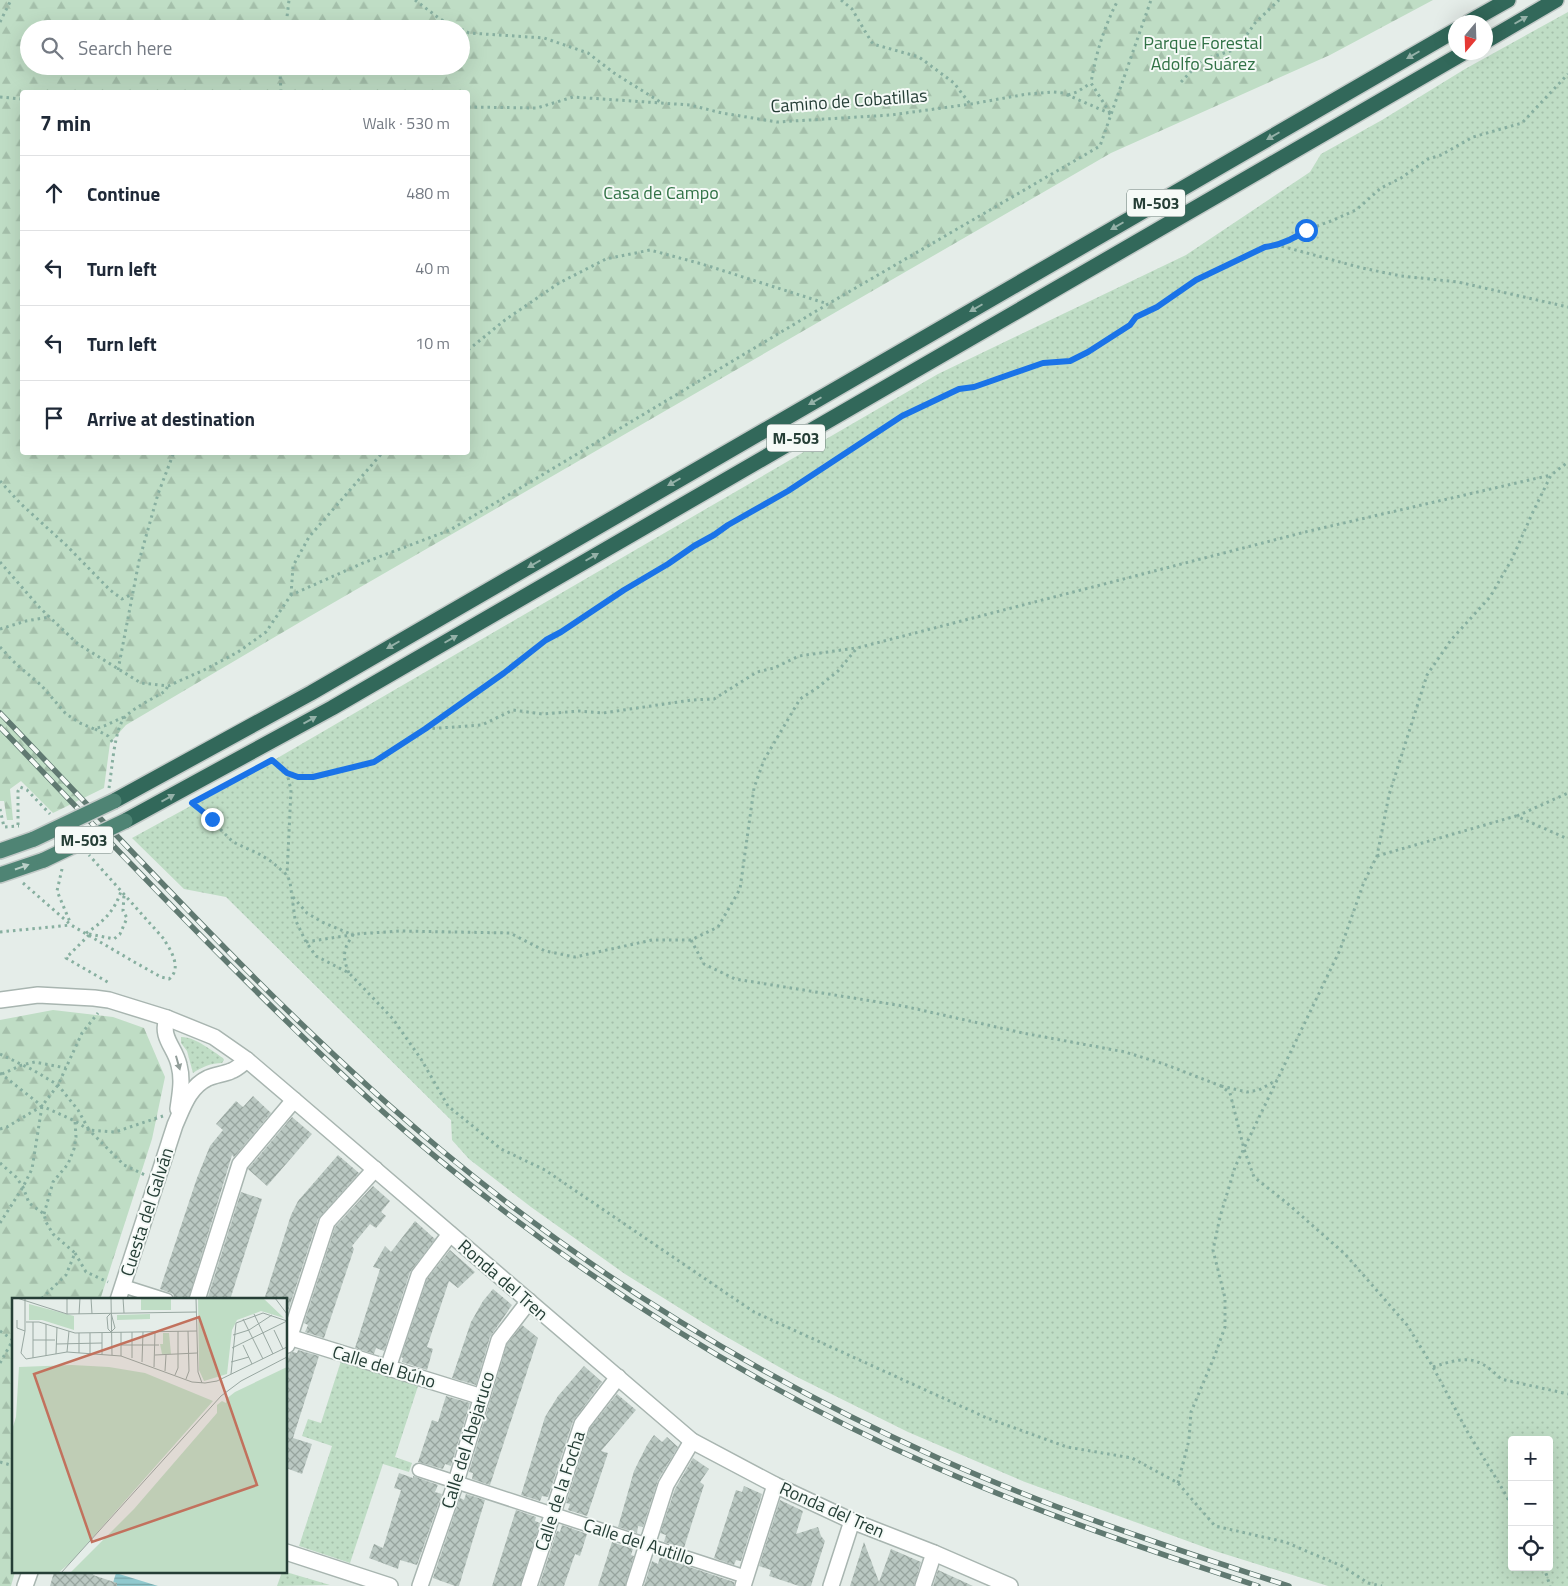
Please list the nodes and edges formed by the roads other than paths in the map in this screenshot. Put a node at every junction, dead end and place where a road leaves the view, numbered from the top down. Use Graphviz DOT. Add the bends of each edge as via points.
graph roads {
  1 [pos="1508,0"];
  2 [pos="1556,0"];
  3 [pos="1481,15"];
  4 [pos="1448,35"];
  5 [pos="1493,36"];
  6 [pos="1451,60"];
  7 [pos="0,851"];
  8 [pos="0,875"];
  9 [pos="0,1000"];
  10 [pos="167,1018"];
  11 [pos="247,1060"];
  12 [pos="294,1100"];
  13 [pos="176,1118"];
  14 [pos="374,1170"];
  15 [pos="450,1234"];
  16 [pos="120,1293"];
  17 [pos="154,1298"];
  18 [pos="198,1298"];
  19 [pos="529,1301"];
  20 [pos="288,1337"];
  21 [pos="288,1340"];
  22 [pos="388,1368"];
  23 [pos="618,1377"];
  24 [pos="482,1397"];
  25 [pos="692,1441"];
  26 [pos="419,1470"];
  27 [pos="456,1482"];
  28 [pos="775,1485"];
  29 [pos="552,1514"];
  30 [pos="852,1521"];
  31 [pos="647,1544"];
  32 [pos="288,1553"];
  33 [pos="934,1553"];
  34 [pos="29,1574"];
  35 [pos="744,1581"];
  36 [pos="25,1586"];
  37 [pos="390,1586"];
  38 [pos="420,1586"];
  39 [pos="529,1586"];
  40 [pos="634,1586"];
  41 [pos="831,1586"];
  42 [pos="923,1586"];
  43 [pos="1010,1586"];
  1 -- 3 [label="highway"];
  5 -- 2 [label="highway, one-way"];
  4 -- 7 [label="highway, M-503, one-way, bridge" via="320,688 34,839"];
  8 -- 6 [label="highway, M-503, one-way, bridge" via="44,860 125,821 332,708"];
  9 -- 10 [label="street, Ronda del Tren" via="38,995 94,998"];
  10 -- 11 [label="street, Ronda del Tren" via="214,1037"];
  10 -- 13 [label="street, Cuesta del Galván, one-way" via="165,1034 181,1076"];
  11 -- 12 [label="street, Ronda del Tren"];
  11 -- 13 [label="street, Cuesta del Galván" via="230,1072 200,1083"];
  12 -- 14 [label="street, Ronda del Tren"];
  12 -- 18 [label="street" via="240,1164"];
  13 -- 16 [label="street, Cuesta del Galván"];
  14 -- 15 [label="street, Ronda del Tren"];
  14 -- 20 [label="street" via="327,1222"];
  15 -- 19 [label="street, Ronda del Tren"];
  15 -- 22 [label="street" via="419,1275"];
  16 -- 17 [label="street"];
  19 -- 23 [label="street, Ronda del Tren"];
  19 -- 24 [label="street, Calle del Abejaruco" via="499,1340"];
  21 -- 22 [label="street, Calle del Búho"];
  22 -- 24 [label="street, Calle del Búho"];
  23 -- 25 [label="street, Ronda del Tren"];
  23 -- 29 [label="street, Calle de la Focha" via="582,1424"];
  24 -- 27 [label="street, Calle del Abejaruco"];
  25 -- 28 [label="street, Ronda del Tren"];
  25 -- 31 [label="street" via="666,1484"];
  26 -- 27 [label="street, Calle del Autillo"];
  27 -- 29 [label="street, Calle del Autillo"];
  27 -- 38 [label="street, Calle del Abejaruco"];
  28 -- 30 [label="street, Ronda del Tren"];
  28 -- 35 [label="street"];
  29 -- 31 [label="street, Calle del Autillo"];
  29 -- 39 [label="street, Calle de la Focha"];
  30 -- 33 [label="street, Ronda del Tren"];
  30 -- 41 [label="street"];
  31 -- 35 [label="street, Calle del Autillo"];
  31 -- 40 [label="street"];
  32 -- 37 [label="street"];
  33 -- 42 [label="street"];
  33 -- 43 [label="street, Ronda del Tren"];
  34 -- 36 [label="street"];
}
